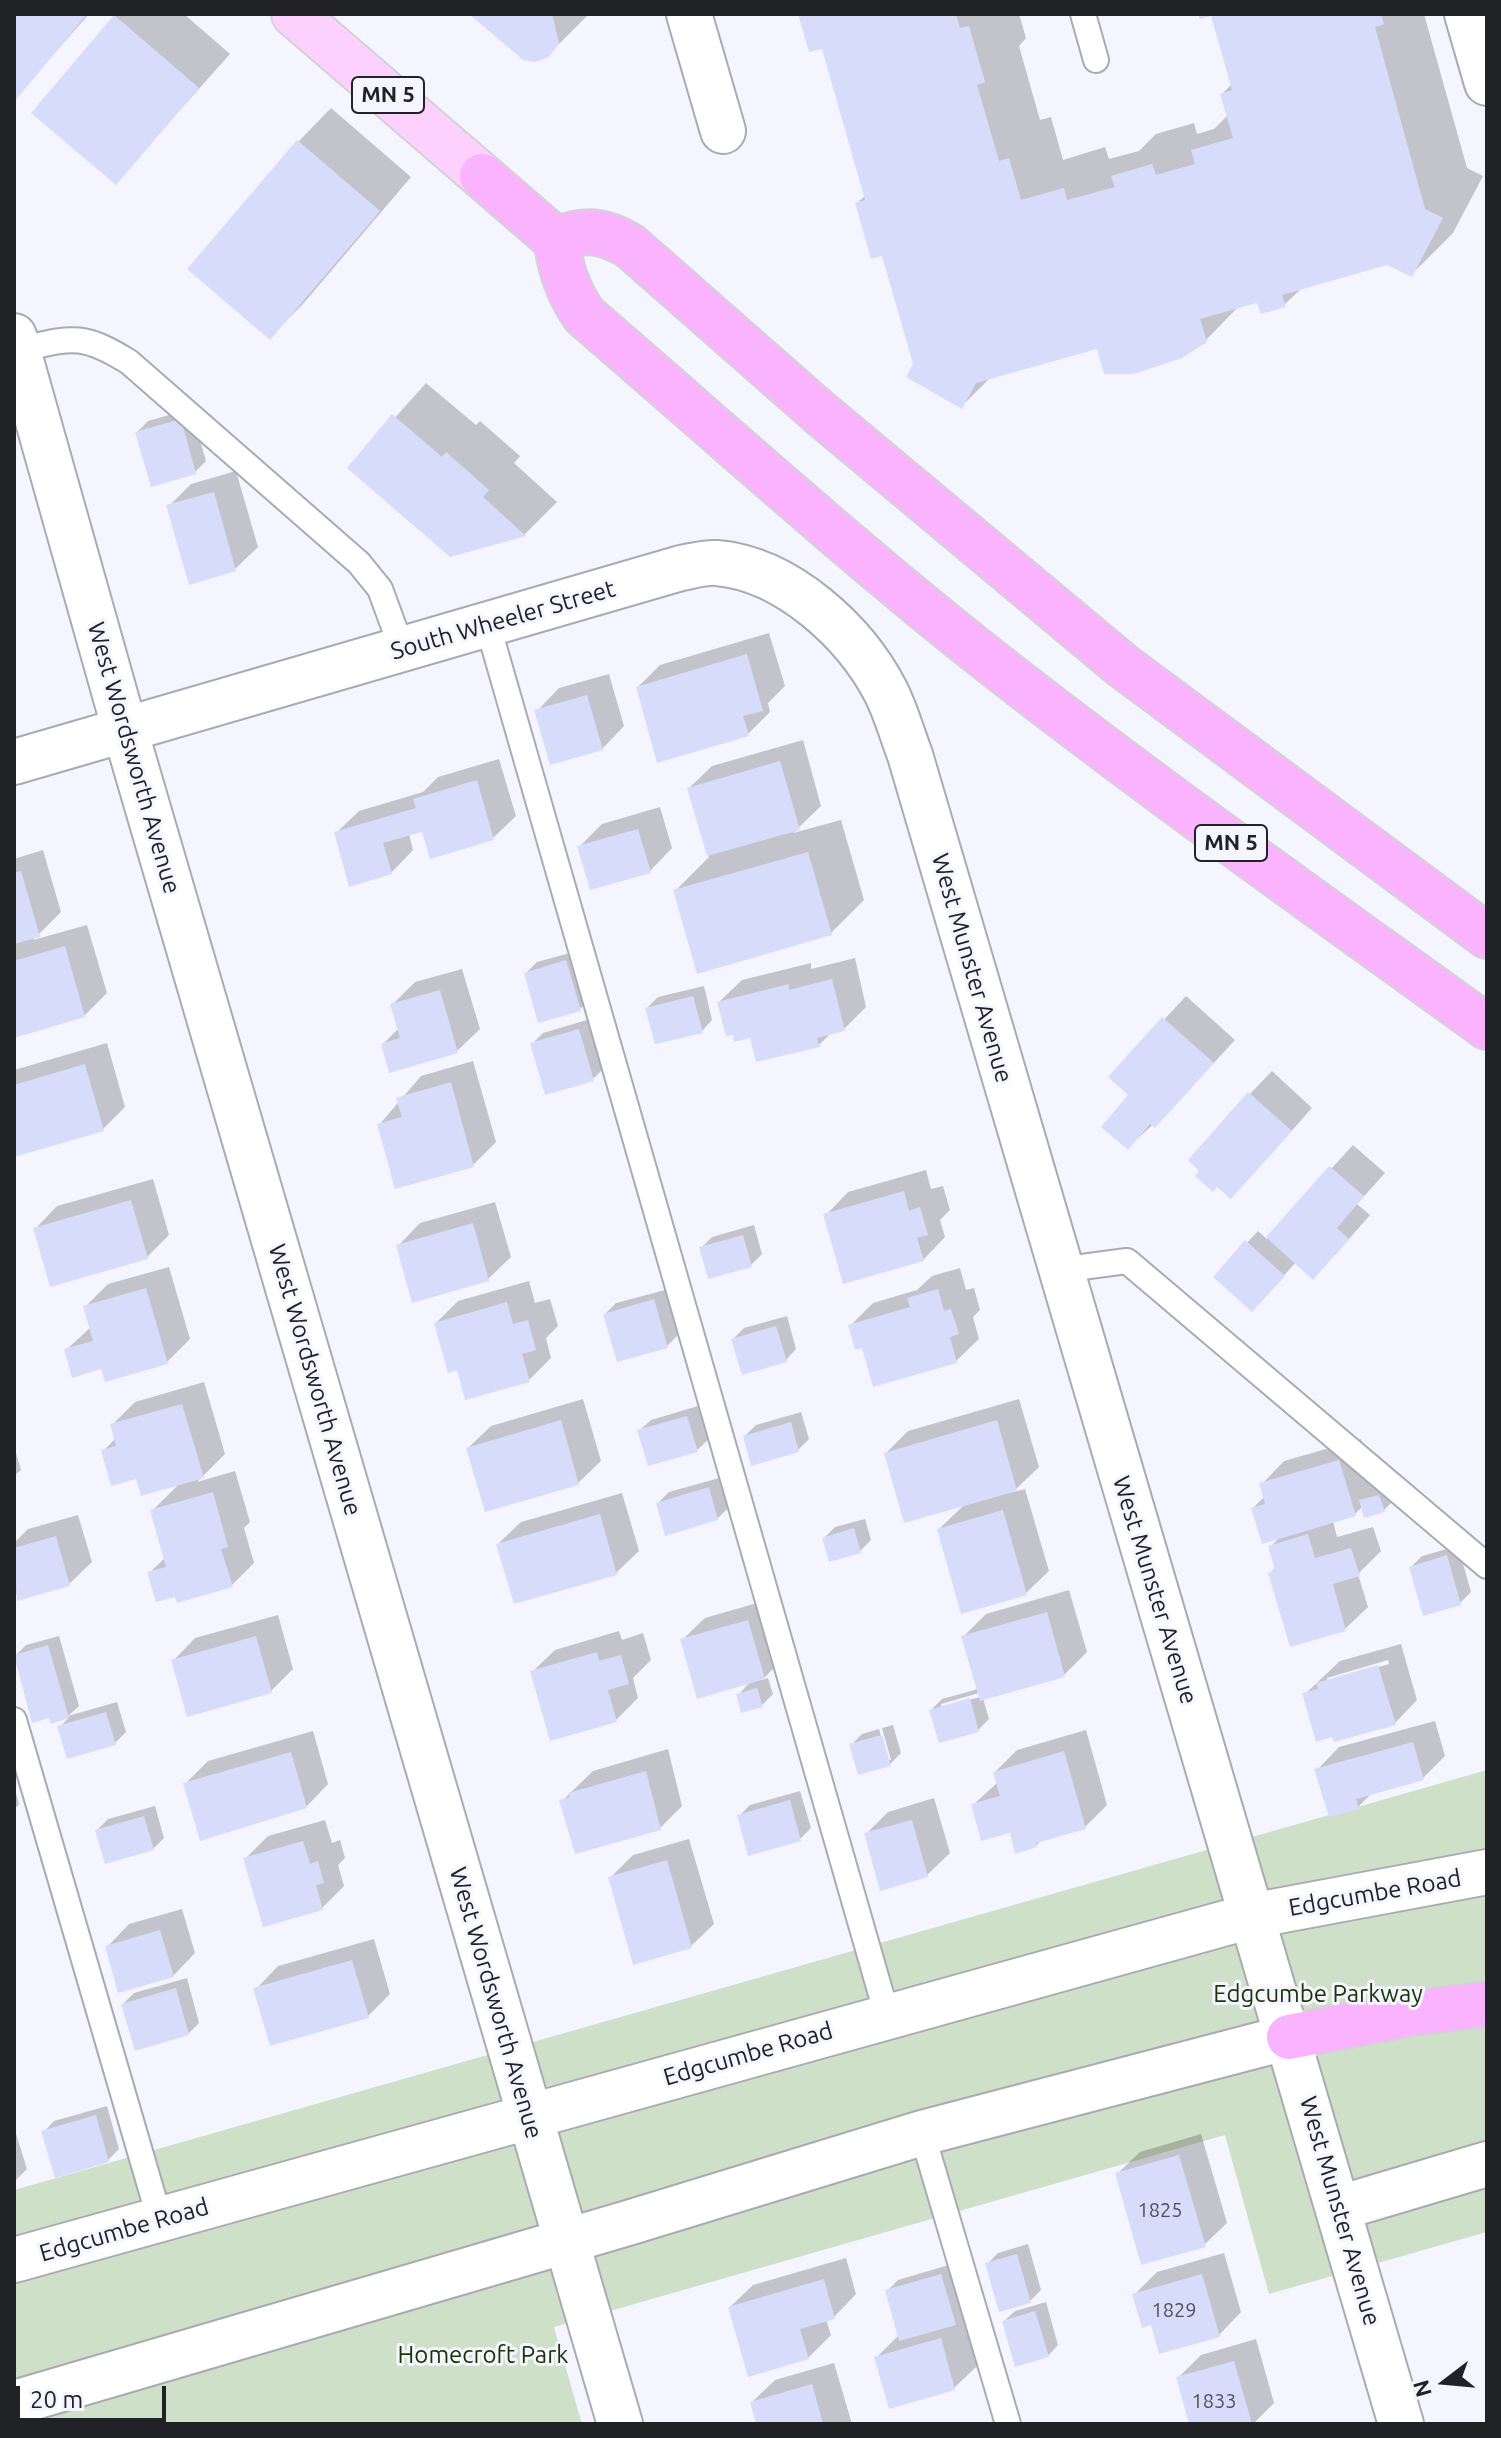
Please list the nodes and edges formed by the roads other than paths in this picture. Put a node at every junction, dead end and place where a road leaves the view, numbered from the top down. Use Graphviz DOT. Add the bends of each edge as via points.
graph roads {
  1 [pos="294,14"];
  2 [pos="689,14"];
  3 [pos="1083,14"];
  4 [pos="1467,14"];
  5 [pos="1096,60"];
  6 [pos="1487,83"];
  7 [pos="723,131"];
  8 [pos="482,176"];
  9 [pos="556,240"];
  10 [pos="16,343"];
  11 [pos="488,626"];
  12 [pos="402,649"];
  13 [pos="125,730"];
  14 [pos="910,755"];
  15 [pos="14,762"];
  16 [pos="1487,936"];
  17 [pos="1487,1027"];
  18 [pos="1059,1270"];
  19 [pos="1487,1566"];
  20 [pos="14,1720"];
  21 [pos="1487,1872"];
  22 [pos="1251,1916"];
  23 [pos="1487,2004"];
  24 [pos="887,2015"];
  25 [pos="1289,2037"];
  26 [pos="529,2115"];
  27 [pos="922,2133"];
  28 [pos="1487,2164"];
  29 [pos="1339,2208"];
  30 [pos="160,2220"];
  31 [pos="566,2242"];
  32 [pos="14,2260"];
  33 [pos="14,2403"];
  34 [pos="620,2424"];
  35 [pos="1008,2424"];
  36 [pos="1401,2424"];
  1 -- 8 [label="main road, MN 5"];
  2 -- 7 [label="street"];
  3 -- 5 [label="lane"];
  4 -- 6 [label="street"];
  8 -- 9 [label="highway, MN 5"];
  9 -- 16 [label="highway" via="580,231 606,232 630,246 1123,666"];
  9 -- 17 [label="highway, MN 5" via="569,294 584,315 834,532 980,653"];
  10 -- 12 [label="lane" via="73,338 100,344 129,362 359,563 380,589"];
  10 -- 13 [label="street, West Wordsworth Avenue"];
  11 -- 12 [label="street, South Wheeler Street"];
  11 -- 14 [label="street, South Wheeler Street" via="681,568 713,562 739,566 804,599 862,654 886,693"];
  11 -- 24 [label="lane"];
  12 -- 13 [label="street, South Wheeler Street"];
  13 -- 15 [label="street, South Wheeler Street"];
  13 -- 26 [label="street, West Wordsworth Avenue"];
  14 -- 18 [label="street, West Munster Avenue"];
  18 -- 19 [label="lane" via="1127,1261"];
  18 -- 22 [label="street, West Munster Avenue"];
  20 -- 30 [label="lane"];
  21 -- 22 [label="street, Edgcumbe Road"];
  22 -- 24 [label="street, Edgcumbe Road"];
  22 -- 25 [label="street, West Munster Avenue"];
  23 -- 25 [label="highway"];
  24 -- 26 [label="street, Edgcumbe Road"];
  25 -- 27 [label="street"];
  25 -- 29 [label="street, West Munster Avenue"];
  26 -- 30 [label="street, Edgcumbe Road"];
  26 -- 31 [label="street, West Wordsworth Avenue"];
  27 -- 31 [label="street"];
  27 -- 35 [label="lane"];
  28 -- 29 [label="street"];
  29 -- 36 [label="street, West Munster Avenue"];
  30 -- 32 [label="street, Edgcumbe Road"];
  31 -- 33 [label="street"];
  31 -- 34 [label="street, West Wordsworth Avenue"];
}
